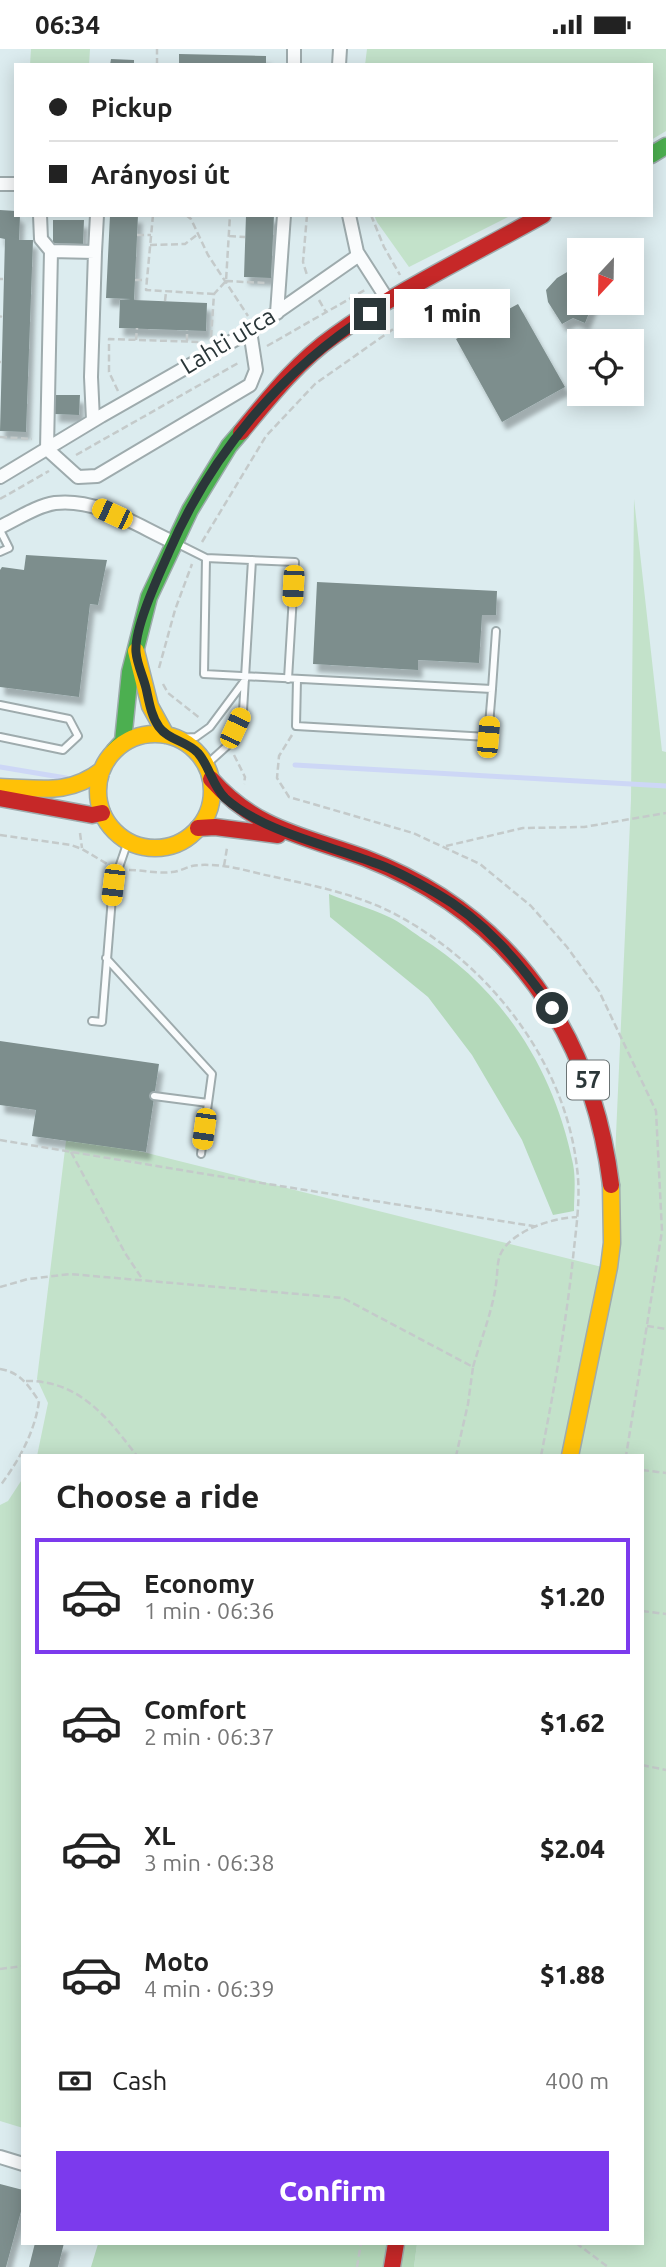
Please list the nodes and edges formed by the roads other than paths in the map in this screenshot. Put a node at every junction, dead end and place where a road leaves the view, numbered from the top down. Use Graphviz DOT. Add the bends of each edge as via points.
graph roads {
  1 [pos="40,217"];
  2 [pos="97,217"];
  3 [pos="284,217"];
  4 [pos="350,217"];
  5 [pos="539,217"];
  6 [pos="51,251"];
  7 [pos="95,252"];
  8 [pos="359,255"];
  9 [pos="389,302"];
  10 [pos="276,313"];
  11 [pos="250,325"];
  12 [pos="93,421"];
  13 [pos="47,445"];
  14 [pos="0,477"];
  15 [pos="0,529"];
  16 [pos="173,542"];
  17 [pos="0,552"];
  18 [pos="206,558"];
  19 [pos="252,560"];
  20 [pos="496,632"];
  21 [pos="135,651"];
  22 [pos="246,678"];
  23 [pos="288,679"];
  24 [pos="297,679"];
  25 [pos="492,689"];
  26 [pos="0,705"];
  27 [pos="171,736"];
  28 [pos="0,737"];
  29 [pos="114,751"];
  30 [pos="102,770"];
  31 [pos="209,772"];
  32 [pos="0,787"];
  33 [pos="0,798"];
  34 [pos="102,813"];
  35 [pos="198,828"];
  36 [pos="128,841"];
  37 [pos="311,841"];
  38 [pos="106,958"];
  39 [pos="92,1021"];
  40 [pos="154,1096"];
  41 [pos="208,1103"];
  42 [pos="201,1154"];
  43 [pos="570,1454"];
  44 [pos="0,2157"];
  45 [pos="21,2163"];
  46 [pos="396,2245"];
  47 [pos="392,2267"];
  1 -- 6 [label="street" via="41,239"];
  2 -- 7 [label="street"];
  3 -- 10 [label="street"];
  4 -- 8 [label="street"];
  5 -- 9 [label="main road"];
  6 -- 7 [label="street"];
  6 -- 13 [label="street"];
  7 -- 12 [label="street"];
  8 -- 9 [label="street"];
  8 -- 10 [label="street, Lahti utca"];
  9 -- 16 [label="main road" via="334,337 285,379 214,468"];
  10 -- 11 [label="street, Lahti utca"];
  11 -- 12 [label="street, Lahti utca"];
  11 -- 13 [label="street" via="256,370 250,385 97,476 78,477"];
  12 -- 13 [label="street, Lahti utca"];
  13 -- 14 [label="street, Lahti utca"];
  15 -- 16 [label="street" via="56,503 92,504"];
  15 -- 17 [label="lane" via="9,548"];
  16 -- 18 [label="lane"];
  16 -- 21 [label="main road" via="149,597"];
  18 -- 19 [label="lane"];
  18 -- 22 [label="lane" via="204,674"];
  19 -- 22 [label="lane"];
  19 -- 23 [label="lane" via="295,562"];
  20 -- 25 [label="lane"];
  21 -- 27 [label="main road" via="151,711 158,726"];
  21 -- 29 [label="main road" via="122,741"];
  22 -- 23 [label="lane"];
  22 -- 27 [label="lane" via="210,727 196,737"];
  22 -- 31 [label="lane" via="243,711"];
  23 -- 24 [label="lane"];
  24 -- 25 [label="lane"];
  24 -- 25 [label="lane" via="296,726 488,737"];
  26 -- 28 [label="lane" via="69,719 78,736 63,750"];
  27 -- 29 [label="main road" via="143,735"];
  27 -- 31 [label="main road, 57" via="199,754"];
  29 -- 30 [label="main road"];
  30 -- 32 [label="main road" via="68,788"];
  30 -- 34 [label="main road" via="98,792"];
  31 -- 35 [label="main road" via="210,805"];
  31 -- 37 [label="main road, 57" via="223,796 238,808"];
  33 -- 34 [label="main road"];
  34 -- 36 [label="main road"];
  35 -- 36 [label="main road" via="165,847"];
  35 -- 37 [label="main road, 57"];
  36 -- 38 [label="lane" via="113,885"];
  37 -- 43 [label="main road, 57" via="379,864 463,911 508,951 539,988 585,1074 610,1162 613,1223 607,1284"];
  38 -- 39 [label="lane" via="102,1022"];
  38 -- 41 [label="lane" via="212,1075"];
  40 -- 41 [label="lane"];
  41 -- 42 [label="lane"];
  44 -- 45 [label="street"];
  46 -- 47 [label="main road"];
}
